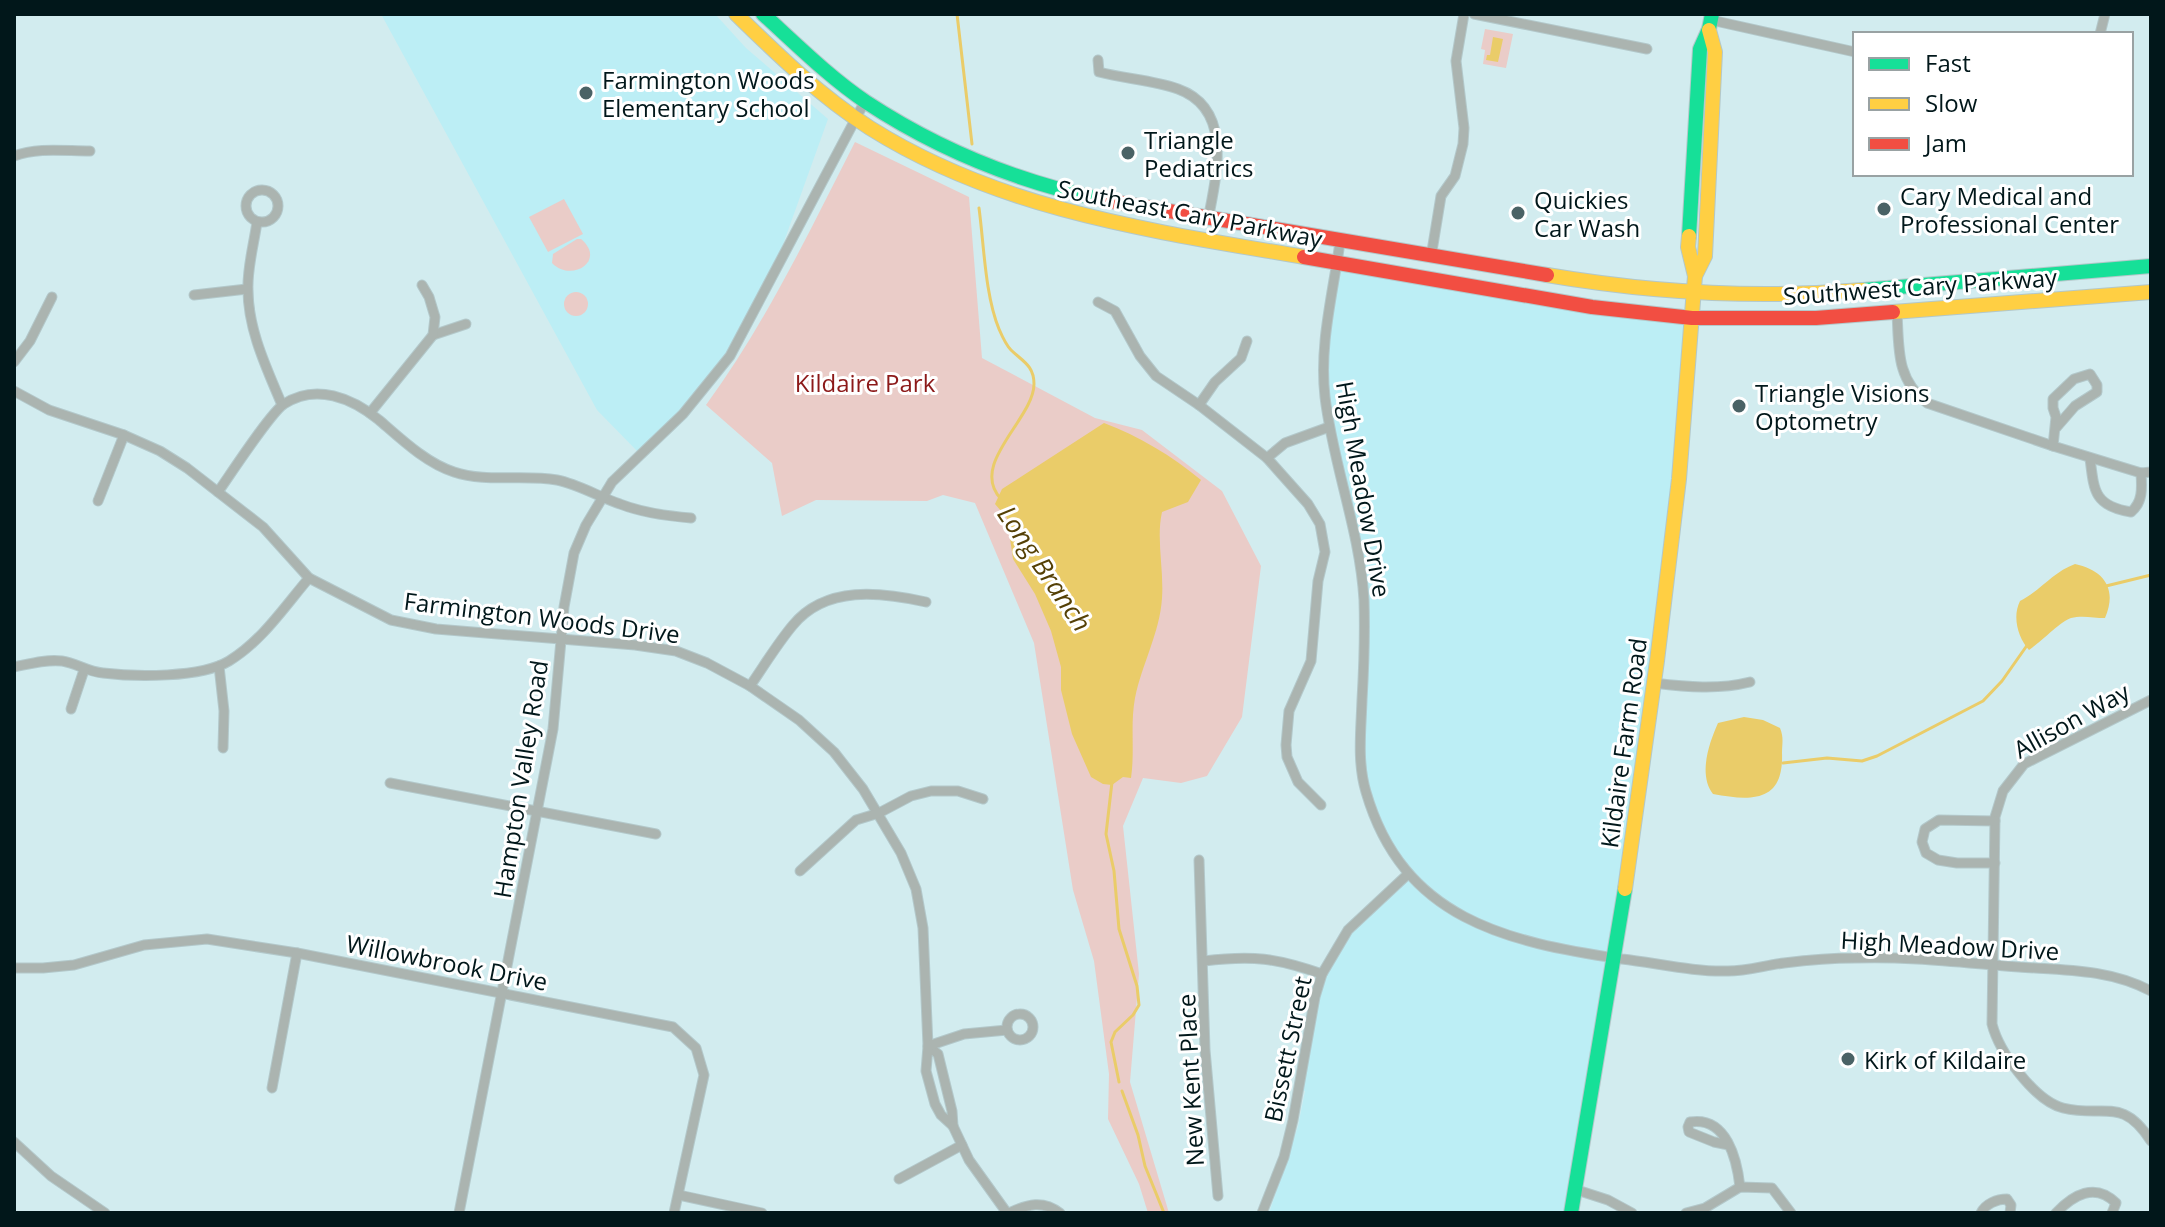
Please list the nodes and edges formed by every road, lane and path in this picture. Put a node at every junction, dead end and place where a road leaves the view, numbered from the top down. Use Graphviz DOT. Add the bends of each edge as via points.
graph roads {
  1 [pos="736,14"];
  2 [pos="763,14"];
  3 [pos="1464,14"];
  4 [pos="1474,14"];
  5 [pos="1523,19"];
  6 [pos="1711,21"];
  7 [pos="1647,49"];
  8 [pos="1853,52"];
  9 [pos="1098,60"];
  10 [pos="865,101"];
  11 [pos="854,118"];
  12 [pos="90,151"];
  13 [pos="14,156"];
  14 [pos="1208,220"];
  15 [pos="257,222"];
  16 [pos="1340,242"];
  17 [pos="1431,257"];
  18 [pos="1337,264"];
  19 [pos="2151,266"];
  20 [pos="422,285"];
  21 [pos="247,289"];
  22 [pos="2151,292"];
  23 [pos="1694,294"];
  24 [pos="194,295"];
  25 [pos="52,297"];
  26 [pos="1098,302"];
  27 [pos="1897,312"];
  28 [pos="1692,318"];
  29 [pos="466,324"];
  30 [pos="433,335"];
  31 [pos="1247,341"];
  32 [pos="14,362"];
  33 [pos="14,391"];
  34 [pos="282,405"];
  35 [pos="1199,405"];
  36 [pos="370,413"];
  37 [pos="1329,427"];
  38 [pos="2055,429"];
  39 [pos="124,435"];
  40 [pos="2053,446"];
  41 [pos="1267,458"];
  42 [pos="2090,458"];
  43 [pos="2146,472"];
  44 [pos="218,492"];
  45 [pos="601,497"];
  46 [pos="98,501"];
  47 [pos="691,518"];
  48 [pos="309,578"];
  49 [pos="926,602"];
  50 [pos="561,639"];
  51 [pos="219,666"];
  52 [pos="14,667"];
  53 [pos="84,670"];
  54 [pos="1750,682"];
  55 [pos="1654,683"];
  56 [pos="750,686"];
  57 [pos="2151,700"];
  58 [pos="71,709"];
  59 [pos="223,748"];
  60 [pos="390,783"];
  61 [pos="983,799"];
  62 [pos="1321,805"];
  63 [pos="538,811"];
  64 [pos="879,813"];
  65 [pos="1995,821"];
  66 [pos="656,834"];
  67 [pos="1199,860"];
  68 [pos="1995,863"];
  69 [pos="800,871"];
  70 [pos="1408,874"];
  71 [pos="297,953"];
  72 [pos="1615,958"];
  73 [pos="1204,961"];
  74 [pos="1994,965"];
  75 [pos="14,968"];
  76 [pos="1322,974"];
  77 [pos="2150,987"];
  78 [pos="503,992"];
  79 [pos="1007,1030"];
  80 [pos="928,1046"];
  81 [pos="272,1088"];
  82 [pos="953,1126"];
  83 [pos="2151,1141"];
  84 [pos="14,1142"];
  85 [pos="962,1145"];
  86 [pos="1729,1145"];
  87 [pos="899,1179"];
  88 [pos="1740,1187"];
  89 [pos="1574,1189"];
  90 [pos="679,1195"];
  91 [pos="1218,1196"];
  92 [pos="1706,1210"];
  93 [pos="105,1213"];
  94 [pos="459,1213"];
  95 [pos="674,1213"];
  96 [pos="762,1213"];
  97 [pos="1008,1213"];
  98 [pos="1060,1213"];
  99 [pos="1262,1213"];
  100 [pos="1571,1213"];
  101 [pos="1632,1213"];
  102 [pos="1686,1213"];
  103 [pos="1791,1213"];
  104 [pos="1981,1213"];
  105 [pos="2010,1213"];
  106 [pos="2056,1213"];
  107 [pos="2112,1213"];
  1 -- 11 [label="main road, Southeast Cary Parkway"];
  2 -- 10 [label="main road, Southeast Cary Parkway"];
  3 -- 17 [label="street" via="1456,61 1463,144 1455,176 1441,196"];
  4 -- 5 [label="street"];
  5 -- 7 [label="street"];
  6 -- 8 [label="street"];
  6 -- 23 [label="main road, Kildaire Farm Road" via="1700,49 1693,144 1688,247"];
  9 -- 14 [label="street" via="1099,72 1179,89 1199,102 1211,119 1219,148"];
  10 -- 11 [label="street, Hampton Valley Road"];
  10 -- 14 [label="main road, Southeast Cary Parkway" via="941,146 1032,183"];
  11 -- 18 [label="main road, Southeast Cary Parkway" via="942,169 1033,204"];
  11 -- 45 [label="street, Hampton Valley Road" via="730,356 683,414"];
  12 -- 13 [label="street"];
  14 -- 16 [label="main road, Southeast Cary Parkway"];
  15 -- 21 [label="street"];
  16 -- 17 [label="main road, Southeast Cary Parkway"];
  16 -- 18 [label="street, High Meadow Drive"];
  17 -- 23 [label="main road, Southeast Cary Parkway"];
  18 -- 28 [label="main road, Southeast Cary Parkway" via="1592,307"];
  18 -- 37 [label="street, High Meadow Drive" via="1322,352"];
  19 -- 23 [label="main road, Southwest Cary Parkway" via="1805,295"];
  20 -- 30 [label="street" via="435,317"];
  21 -- 24 [label="street"];
  21 -- 34 [label="street" via="261,357"];
  22 -- 27 [label="main road, Southwest Cary Parkway"];
  23 -- 28 [label="main road, Kildaire Farm Road"];
  25 -- 32 [label="street"];
  26 -- 35 [label="street" via="1115,311 1156,376"];
  27 -- 28 [label="main road, Southwest Cary Parkway"];
  27 -- 40 [label="street" via="1906,382 1919,397"];
  28 -- 55 [label="main road, Kildaire Farm Road"];
  29 -- 30 [label="street"];
  30 -- 36 [label="street"];
  31 -- 35 [label="street" via="1241,358"];
  33 -- 39 [label="street, Farmington Woods Drive" via="49,410"];
  34 -- 36 [label="street" via="329,394"];
  34 -- 44 [label="street"];
  35 -- 41 [label="street"];
  36 -- 45 [label="street" via="451,472 551,479"];
  37 -- 41 [label="street" via="1285,443"];
  37 -- 70 [label="street, High Meadow Drive" via="1363,593 1364,786 1377,823"];
  38 -- 38 [label="street" via="2053,399 2074,379 2090,374 2097,392 2075,406"];
  38 -- 40 [label="street"];
  39 -- 44 [label="street, Farmington Woods Drive" via="160,451"];
  39 -- 46 [label="street"];
  40 -- 42 [label="street"];
  41 -- 62 [label="street" via="1308,504 1323,533 1311,661 1289,711 1286,745 1298,782"];
  42 -- 43 [label="street"];
  42 -- 43 [label="street" via="2094,491 2121,511 2137,507"];
  44 -- 48 [label="street, Farmington Woods Drive" via="263,527"];
  45 -- 47 [label="street" via="651,515"];
  45 -- 50 [label="street, Hampton Valley Road" via="574,553"];
  48 -- 50 [label="street, Farmington Woods Drive" via="406,624"];
  48 -- 51 [label="street" via="264,632"];
  49 -- 56 [label="street" via="868,592 815,607 794,623"];
  50 -- 56 [label="street, Farmington Woods Drive" via="676,651"];
  50 -- 63 [label="street, Hampton Valley Road"];
  51 -- 53 [label="street" via="152,674"];
  51 -- 59 [label="street"];
  52 -- 53 [label="street" via="65,661"];
  53 -- 58 [label="street"];
  54 -- 55 [label="street" via="1729,687"];
  55 -- 72 [label="main road, Kildaire Farm Road"];
  56 -- 64 [label="street, Farmington Woods Drive" via="822,741"];
  57 -- 65 [label="street, Allison Way" via="2024,764 2003,791"];
  60 -- 63 [label="street"];
  61 -- 64 [label="street" via="958,791 931,791"];
  63 -- 66 [label="street"];
  63 -- 78 [label="street, Hampton Valley Road"];
  64 -- 69 [label="street" via="856,820"];
  64 -- 80 [label="street, Farmington Woods Drive" via="919,901"];
  65 -- 68 [label="street, Allison Way"];
  65 -- 68 [label="street" via="1939,820 1925,829 1922,842 1926,853 1938,860"];
  67 -- 73 [label="street, New Kent Place"];
  68 -- 74 [label="street, Allison Way"];
  70 -- 72 [label="street, High Meadow Drive" via="1444,906 1487,928 1545,946"];
  70 -- 76 [label="street, Bissett Street" via="1348,930"];
  71 -- 75 [label="street, Willowbrook Drive" via="187,939 74,965"];
  71 -- 78 [label="street, Willowbrook Drive"];
  71 -- 81 [label="street"];
  72 -- 74 [label="street, High Meadow Drive" via="1711,971 1858,957"];
  72 -- 89 [label="main road, Kildaire Farm Road"];
  73 -- 76 [label="street, New Kent Place" via="1262,957"];
  73 -- 91 [label="street, New Kent Place" via="1205,1050"];
  74 -- 77 [label="street, High Meadow Drive" via="2108,974"];
  74 -- 83 [label="street, Allison Way" via="1995,1036 2034,1088 2060,1107 2129,1115"];
  76 -- 99 [label="street, Bissett Street" via="1284,1157"];
  78 -- 90 [label="street, Willowbrook Drive" via="659,1023 690,1040 700,1056 703,1083"];
  78 -- 94 [label="street, Hampton Valley Road"];
  79 -- 80 [label="street" via="964,1034"];
  80 -- 82 [label="street, Farmington Woods Drive" via="938,1054"];
  80 -- 82 [label="street, Farmington Woods Drive" via="926,1071 932,1093 941,1115"];
  82 -- 85 [label="street, Farmington Woods Drive"];
  84 -- 93 [label="street" via="51,1176"];
  85 -- 87 [label="street"];
  85 -- 97 [label="street, Farmington Woods Drive"];
  86 -- 88 [label="street" via="1737,1159"];
  88 -- 92 [label="street"];
  88 -- 103 [label="street" via="1772,1188"];
  89 -- 100 [label="main road, Kildaire Farm Road"];
  89 -- 101 [label="street"];
  90 -- 95 [label="street, Willowbrook Drive"];
  90 -- 96 [label="street"];
  92 -- 102 [label="street"];
  97 -- 98 [label="street, Farmington Woods Drive" via="1047,1204"];
  104 -- 105 [label="street" via="2007,1199"];
  106 -- 107 [label="street" via="2088,1191 2116,1203"];
}
